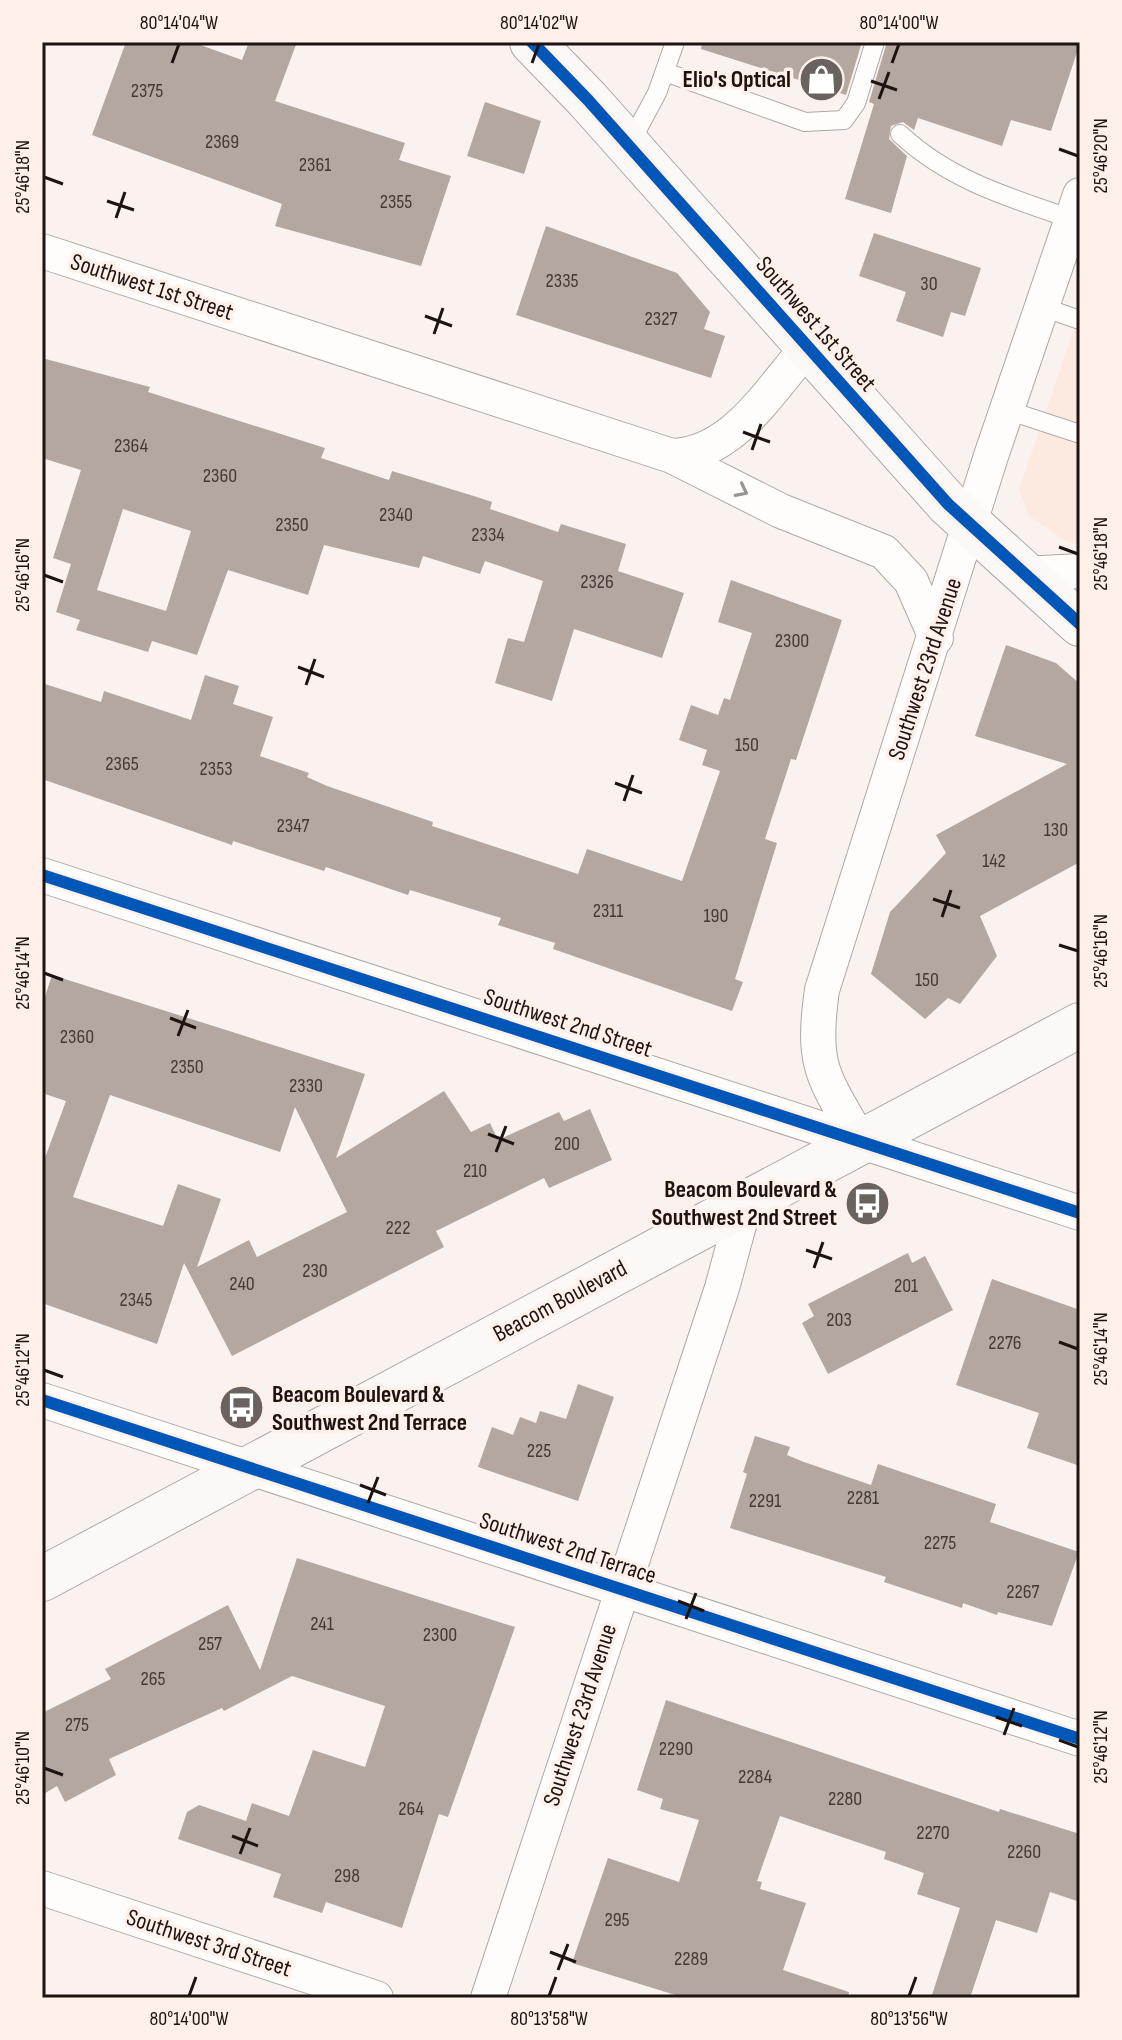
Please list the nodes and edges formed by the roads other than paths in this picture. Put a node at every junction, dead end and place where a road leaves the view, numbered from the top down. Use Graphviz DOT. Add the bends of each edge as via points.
graph roads {
  1 [pos="532,42"];
  2 [pos="675,42"];
  3 [pos="875,42"];
  4 [pos="665,72"];
  5 [pos="900,134"];
  6 [pos="628,146"];
  7 [pos="1076,207"];
  8 [pos="42,251"];
  9 [pos="1042,307"];
  10 [pos="1080,320"];
  11 [pos="808,347"];
  12 [pos="1007,410"];
  13 [pos="1078,428"];
  14 [pos="672,456"];
  15 [pos="970,526"];
  16 [pos="1080,571"];
  17 [pos="1023,574"];
  18 [pos="1080,624"];
  19 [pos="936,638"];
  20 [pos="42,875"];
  21 [pos="1080,1025"];
  22 [pos="860,1141"];
  23 [pos="745,1203"];
  24 [pos="1080,1213"];
  25 [pos="42,1400"];
  26 [pos="247,1467"];
  27 [pos="42,1579"];
  28 [pos="621,1588"];
  29 [pos="1080,1739"];
  30 [pos="42,1888"];
  31 [pos="376,1998"];
  32 [pos="488,1998"];
  1 -- 6 [label="main road, Southwest 1st Street"];
  2 -- 4 [label="lane"];
  3 -- 4 [label="lane" via="856,103 844,120 805,122"];
  4 -- 6 [label="lane"];
  5 -- 7 [label="lane" via="922,155 961,178"];
  6 -- 11 [label="main road, Southwest 1st Street"];
  7 -- 9 [label="street, Southwest 23rd Avenue"];
  8 -- 14 [label="street, Southwest 1st Street"];
  9 -- 10 [label="lane"];
  9 -- 12 [label="street, Southwest 23rd Avenue"];
  11 -- 14 [label="street, Southwest 1st Street" via="720,443 692,455"];
  11 -- 15 [label="main road, Southwest 1st Street"];
  12 -- 13 [label="lane"];
  12 -- 15 [label="street, Southwest 23rd Avenue"];
  14 -- 19 [label="street, Southwest 1st Street, one-way" via="781,511 884,552 911,581"];
  15 -- 17 [label="main road, Southwest 1st Street"];
  15 -- 19 [label="street, Southwest 23rd Avenue"];
  16 -- 17 [label="street"];
  17 -- 18 [label="main road, Southwest 1st Street"];
  19 -- 22 [label="street, Southwest 23rd Avenue" via="822,990 816,1035 821,1073"];
  20 -- 22 [label="street, Southwest 2nd Street"];
  21 -- 22 [label="main road, Beacom Boulevard"];
  22 -- 23 [label="main road, Beacom Boulevard"];
  22 -- 24 [label="street, Southwest 2nd Street"];
  23 -- 26 [label="main road, Beacom Boulevard"];
  23 -- 28 [label="street, Southwest 23rd Avenue" via="722,1288"];
  25 -- 26 [label="street, Southwest 2nd Terrace"];
  26 -- 27 [label="main road, Beacom Boulevard"];
  26 -- 28 [label="street, Southwest 2nd Terrace"];
  28 -- 29 [label="street, Southwest 2nd Terrace"];
  28 -- 32 [label="street, Southwest 23rd Avenue"];
  30 -- 31 [label="street, Southwest 3rd Street"];
}
